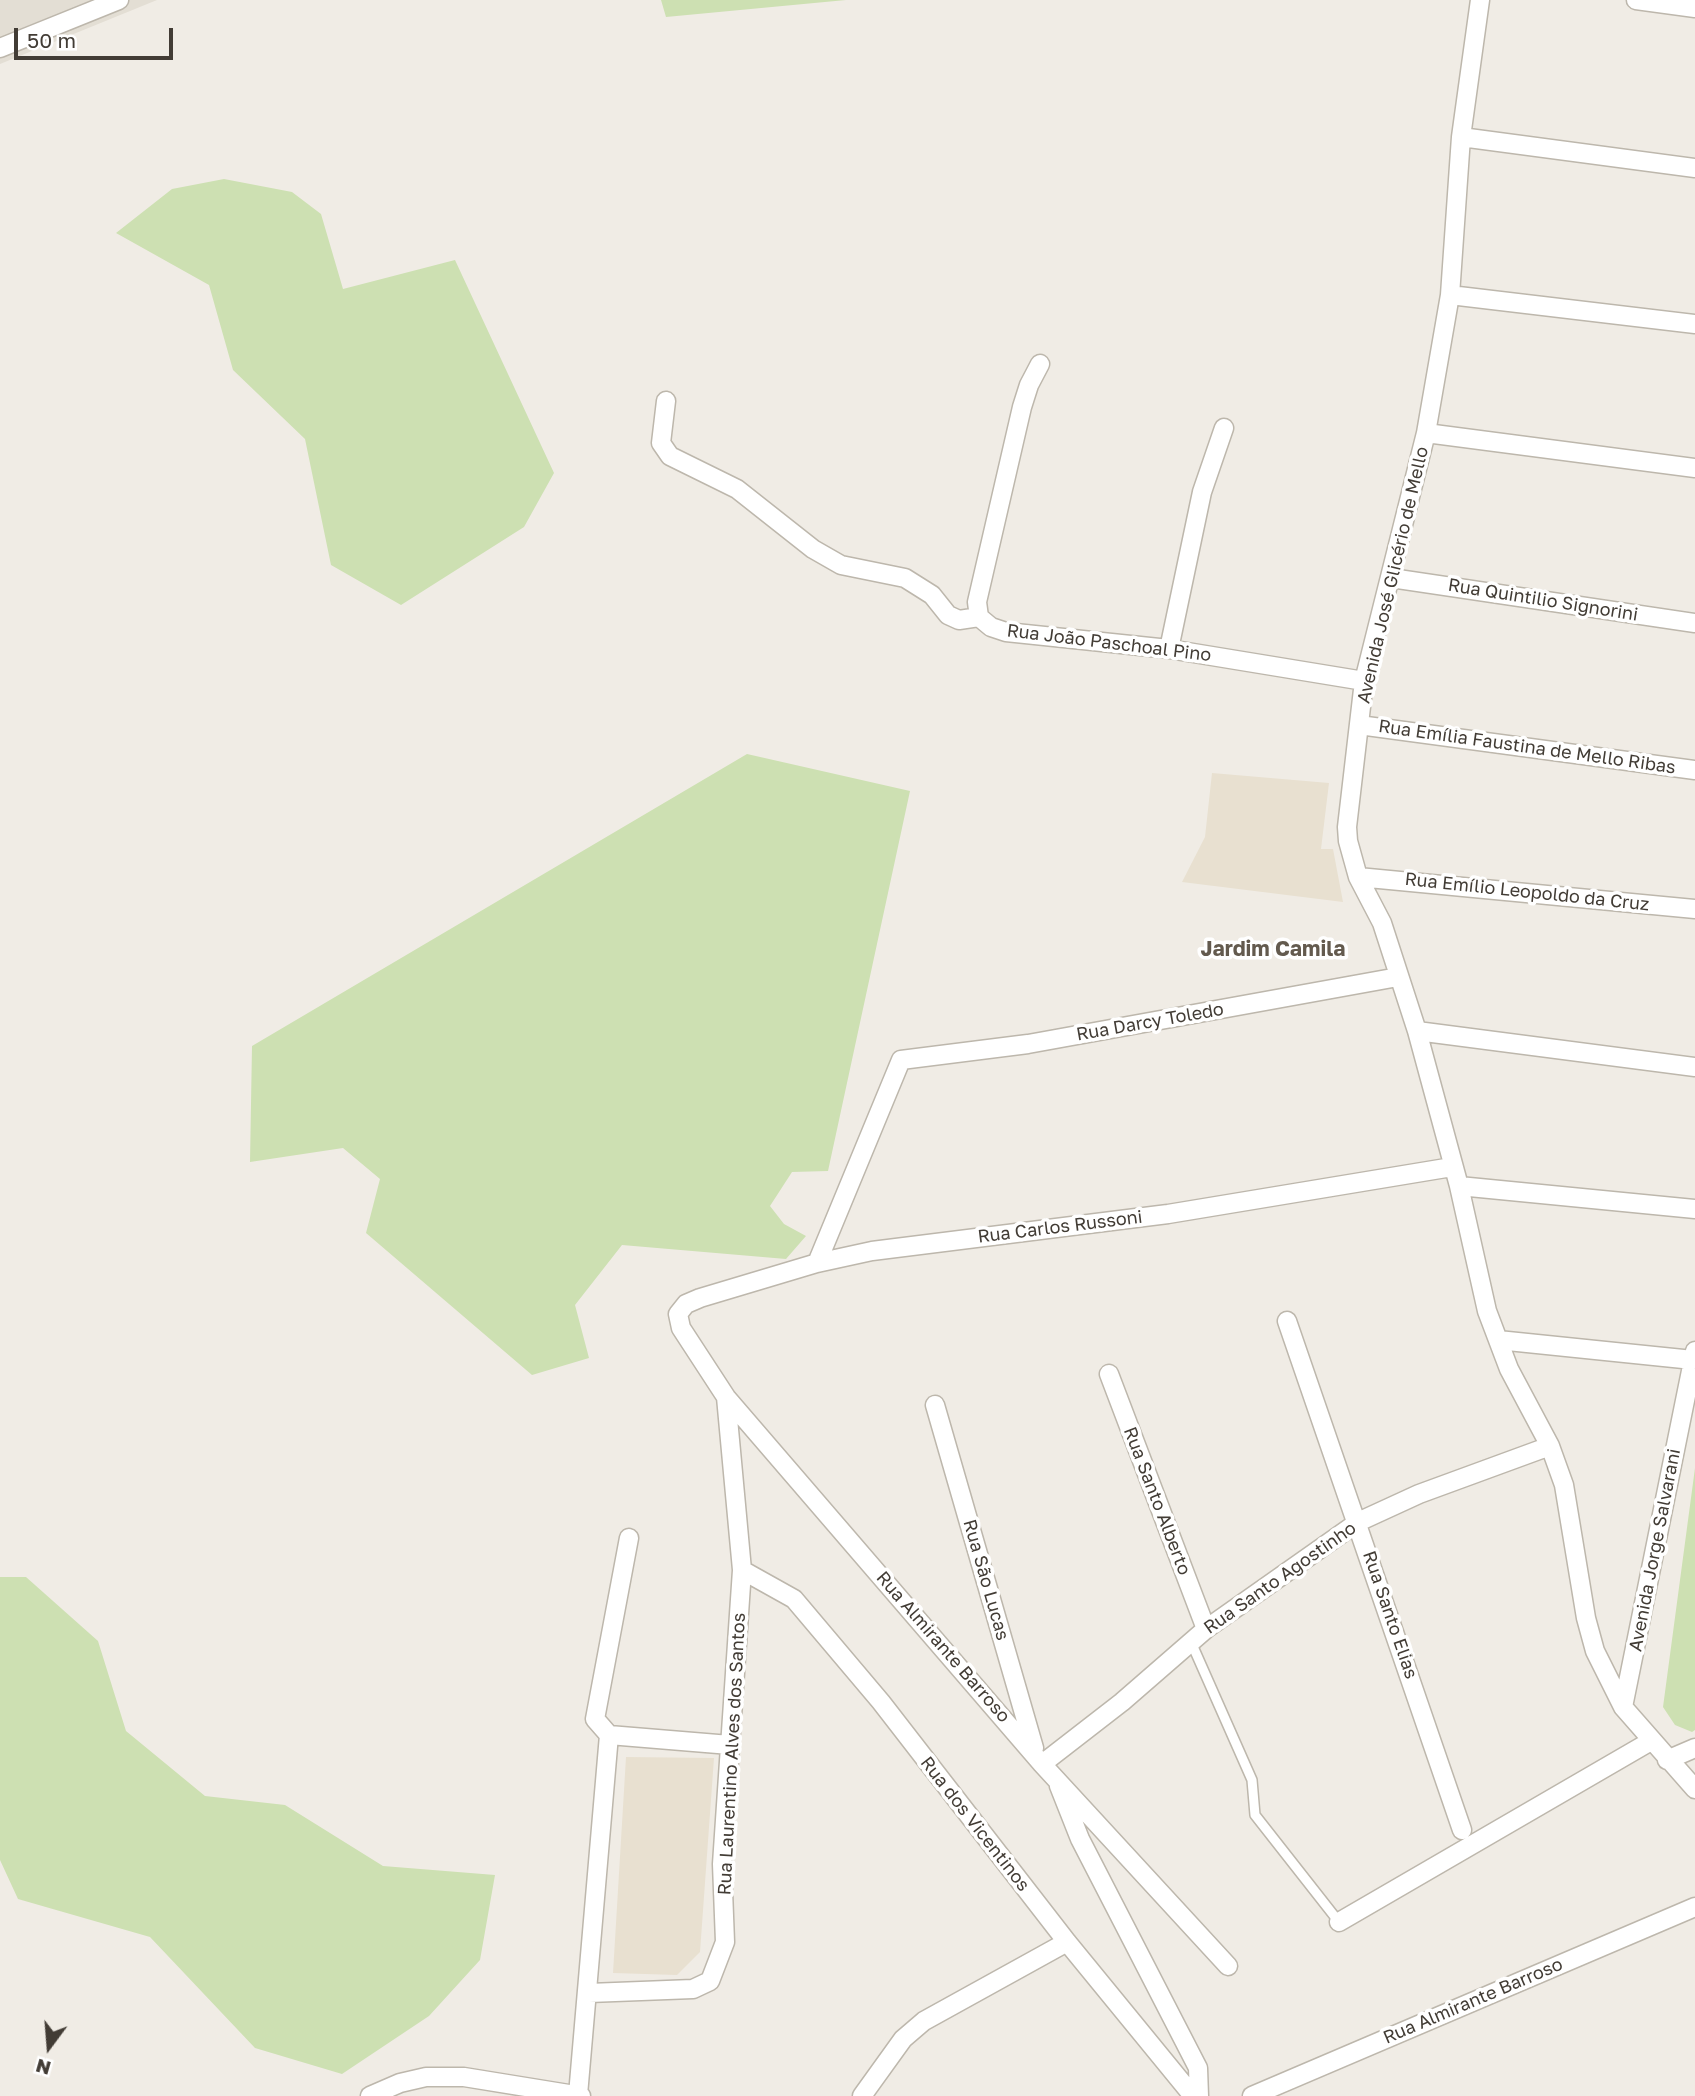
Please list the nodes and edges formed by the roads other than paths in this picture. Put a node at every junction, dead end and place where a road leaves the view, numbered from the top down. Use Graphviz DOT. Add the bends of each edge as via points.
graph roads {
  1 [pos="119,0"];
  2 [pos="1480,0"];
  3 [pos="1636,0"];
  4 [pos="1695,8"];
  5 [pos="0,48"];
  6 [pos="1461,137"];
  7 [pos="1695,168"];
  8 [pos="1450,295"];
  9 [pos="1695,324"];
  10 [pos="1041,365"];
  11 [pos="666,401"];
  12 [pos="1224,428"];
  13 [pos="1426,433"];
  14 [pos="1695,468"];
  15 [pos="1391,578"];
  16 [pos="979,617"];
  17 [pos="1695,623"];
  18 [pos="1169,649"];
  19 [pos="1364,681"];
  20 [pos="1359,725"];
  21 [pos="1695,770"];
  22 [pos="1358,877"];
  23 [pos="1695,909"];
  24 [pos="1398,977"];
  25 [pos="1417,1031"];
  26 [pos="1695,1067"];
  27 [pos="1452,1167"];
  28 [pos="1459,1186"];
  29 [pos="1695,1209"];
  30 [pos="817,1263"];
  31 [pos="678,1314"];
  32 [pos="1287,1321"];
  33 [pos="1498,1340"];
  34 [pos="1694,1356"];
  35 [pos="1109,1374"];
  36 [pos="726,1397"];
  37 [pos="935,1405"];
  38 [pos="1550,1446"];
  39 [pos="1358,1522"];
  40 [pos="629,1538"];
  41 [pos="742,1570"];
  42 [pos="1206,1629"];
  43 [pos="1191,1642"];
  44 [pos="1623,1707"];
  45 [pos="609,1735"];
  46 [pos="1651,1741"];
  47 [pos="730,1745"];
  48 [pos="1695,1748"];
  49 [pos="1667,1760"];
  50 [pos="1044,1765"];
  51 [pos="1695,1789"];
  52 [pos="1462,1830"];
  53 [pos="1695,1907"];
  54 [pos="1339,1922"];
  55 [pos="1067,1942"];
  56 [pos="1228,1966"];
  57 [pos="589,1993"];
  58 [pos="1260,2094"];
  59 [pos="370,2096"];
  60 [pos="579,2096"];
  61 [pos="862,2096"];
  62 [pos="1193,2096"];
  63 [pos="1199,2096"];
  1 -- 5 [label="street"];
  2 -- 6 [label="street, Avenida José Glicério de Mello"];
  3 -- 4 [label="street"];
  6 -- 7 [label="street"];
  6 -- 8 [label="street, Avenida José Glicério de Mello"];
  8 -- 9 [label="street"];
  8 -- 13 [label="street, Avenida José Glicério de Mello"];
  10 -- 16 [label="street" via="1022,407 977,602"];
  11 -- 16 [label="street, Rua João Paschoal Pino" via="661,443 670,456 737,489 813,549 841,565 905,578 932,595 947,615 958,620"];
  12 -- 18 [label="street" via="1202,492"];
  13 -- 14 [label="street"];
  13 -- 15 [label="street, Avenida José Glicério de Mello"];
  15 -- 17 [label="street, Rua Quintilio Signorini"];
  15 -- 19 [label="street, Avenida José Glicério de Mello"];
  16 -- 18 [label="street, Rua João Paschoal Pino" via="1006,632"];
  18 -- 19 [label="street, Rua João Paschoal Pino"];
  19 -- 20 [label="street, Avenida José Glicério de Mello"];
  20 -- 21 [label="street, Rua Emília Faustina de Mello Ribas"];
  20 -- 22 [label="street, Avenida José Glicério de Mello" via="1347,827"];
  22 -- 23 [label="street, Rua Emílio Leopoldo da Cruz"];
  22 -- 24 [label="street, Avenida José Glicério de Mello" via="1381,923"];
  24 -- 25 [label="street, Avenida José Glicério de Mello"];
  24 -- 30 [label="street, Rua Darcy Toledo" via="1028,1044 901,1060"];
  25 -- 26 [label="street"];
  25 -- 27 [label="street, Avenida José Glicério de Mello"];
  27 -- 28 [label="street, Avenida José Glicério de Mello"];
  27 -- 30 [label="street, Rua Carlos Russoni" via="1168,1214 872,1251"];
  28 -- 29 [label="street"];
  28 -- 33 [label="street, Avenida José Glicério de Mello" via="1487,1311"];
  30 -- 31 [label="street, Rua Carlos Russoni" via="700,1298"];
  31 -- 36 [label="street, Rua Almirante Barroso" via="681,1328"];
  32 -- 39 [label="street, Rua Santo Elias"];
  33 -- 34 [label="street"];
  33 -- 38 [label="street, Avenida José Glicério de Mello" via="1508,1369"];
  34 -- 44 [label="street, Avenida Jorge Salvarani"];
  35 -- 42 [label="street, Rua Santo Alberto"];
  36 -- 41 [label="street, Rua Laurentino Alves dos Santos"];
  36 -- 50 [label="street, Rua Almirante Barroso"];
  37 -- 50 [label="street, Rua São Lucas"];
  38 -- 39 [label="street, Rua Santo Agostinho" via="1419,1494"];
  38 -- 44 [label="street, Avenida José Glicério de Mello" via="1567,1498 1595,1651"];
  39 -- 42 [label="street, Rua Santo Agostinho"];
  39 -- 52 [label="street, Rua Santo Elias"];
  40 -- 45 [label="street" via="595,1719"];
  41 -- 47 [label="street, Rua Laurentino Alves dos Santos"];
  41 -- 55 [label="street, Rua dos Vicentinos" via="794,1598"];
  42 -- 43 [label="street, Rua Santo Agostinho"];
  43 -- 50 [label="street, Rua Santo Agostinho"];
  43 -- 54 [label="lane" via="1252,1780 1255,1815"];
  44 -- 46 [label="street, Avenida José Glicério de Mello"];
  45 -- 47 [label="street"];
  45 -- 57 [label="street"];
  46 -- 49 [label="street, Avenida José Glicério de Mello"];
  46 -- 54 [label="street"];
  47 -- 57 [label="street, Rua Laurentino Alves dos Santos" via="722,1864 725,1942 710,1981 692,1989"];
  48 -- 49 [label="street"];
  49 -- 51 [label="street, Avenida José Glicério de Mello"];
  50 -- 56 [label="street, Rua Almirante Barroso"];
  50 -- 63 [label="street" via="1198,2068"];
  53 -- 58 [label="street, Rua Almirante Barroso"];
  55 -- 61 [label="street" via="924,2021 903,2039"];
  55 -- 62 [label="street, Rua dos Vicentinos"];
  57 -- 60 [label="street"];
  59 -- 60 [label="street" via="426,2077 464,2077"];
}
